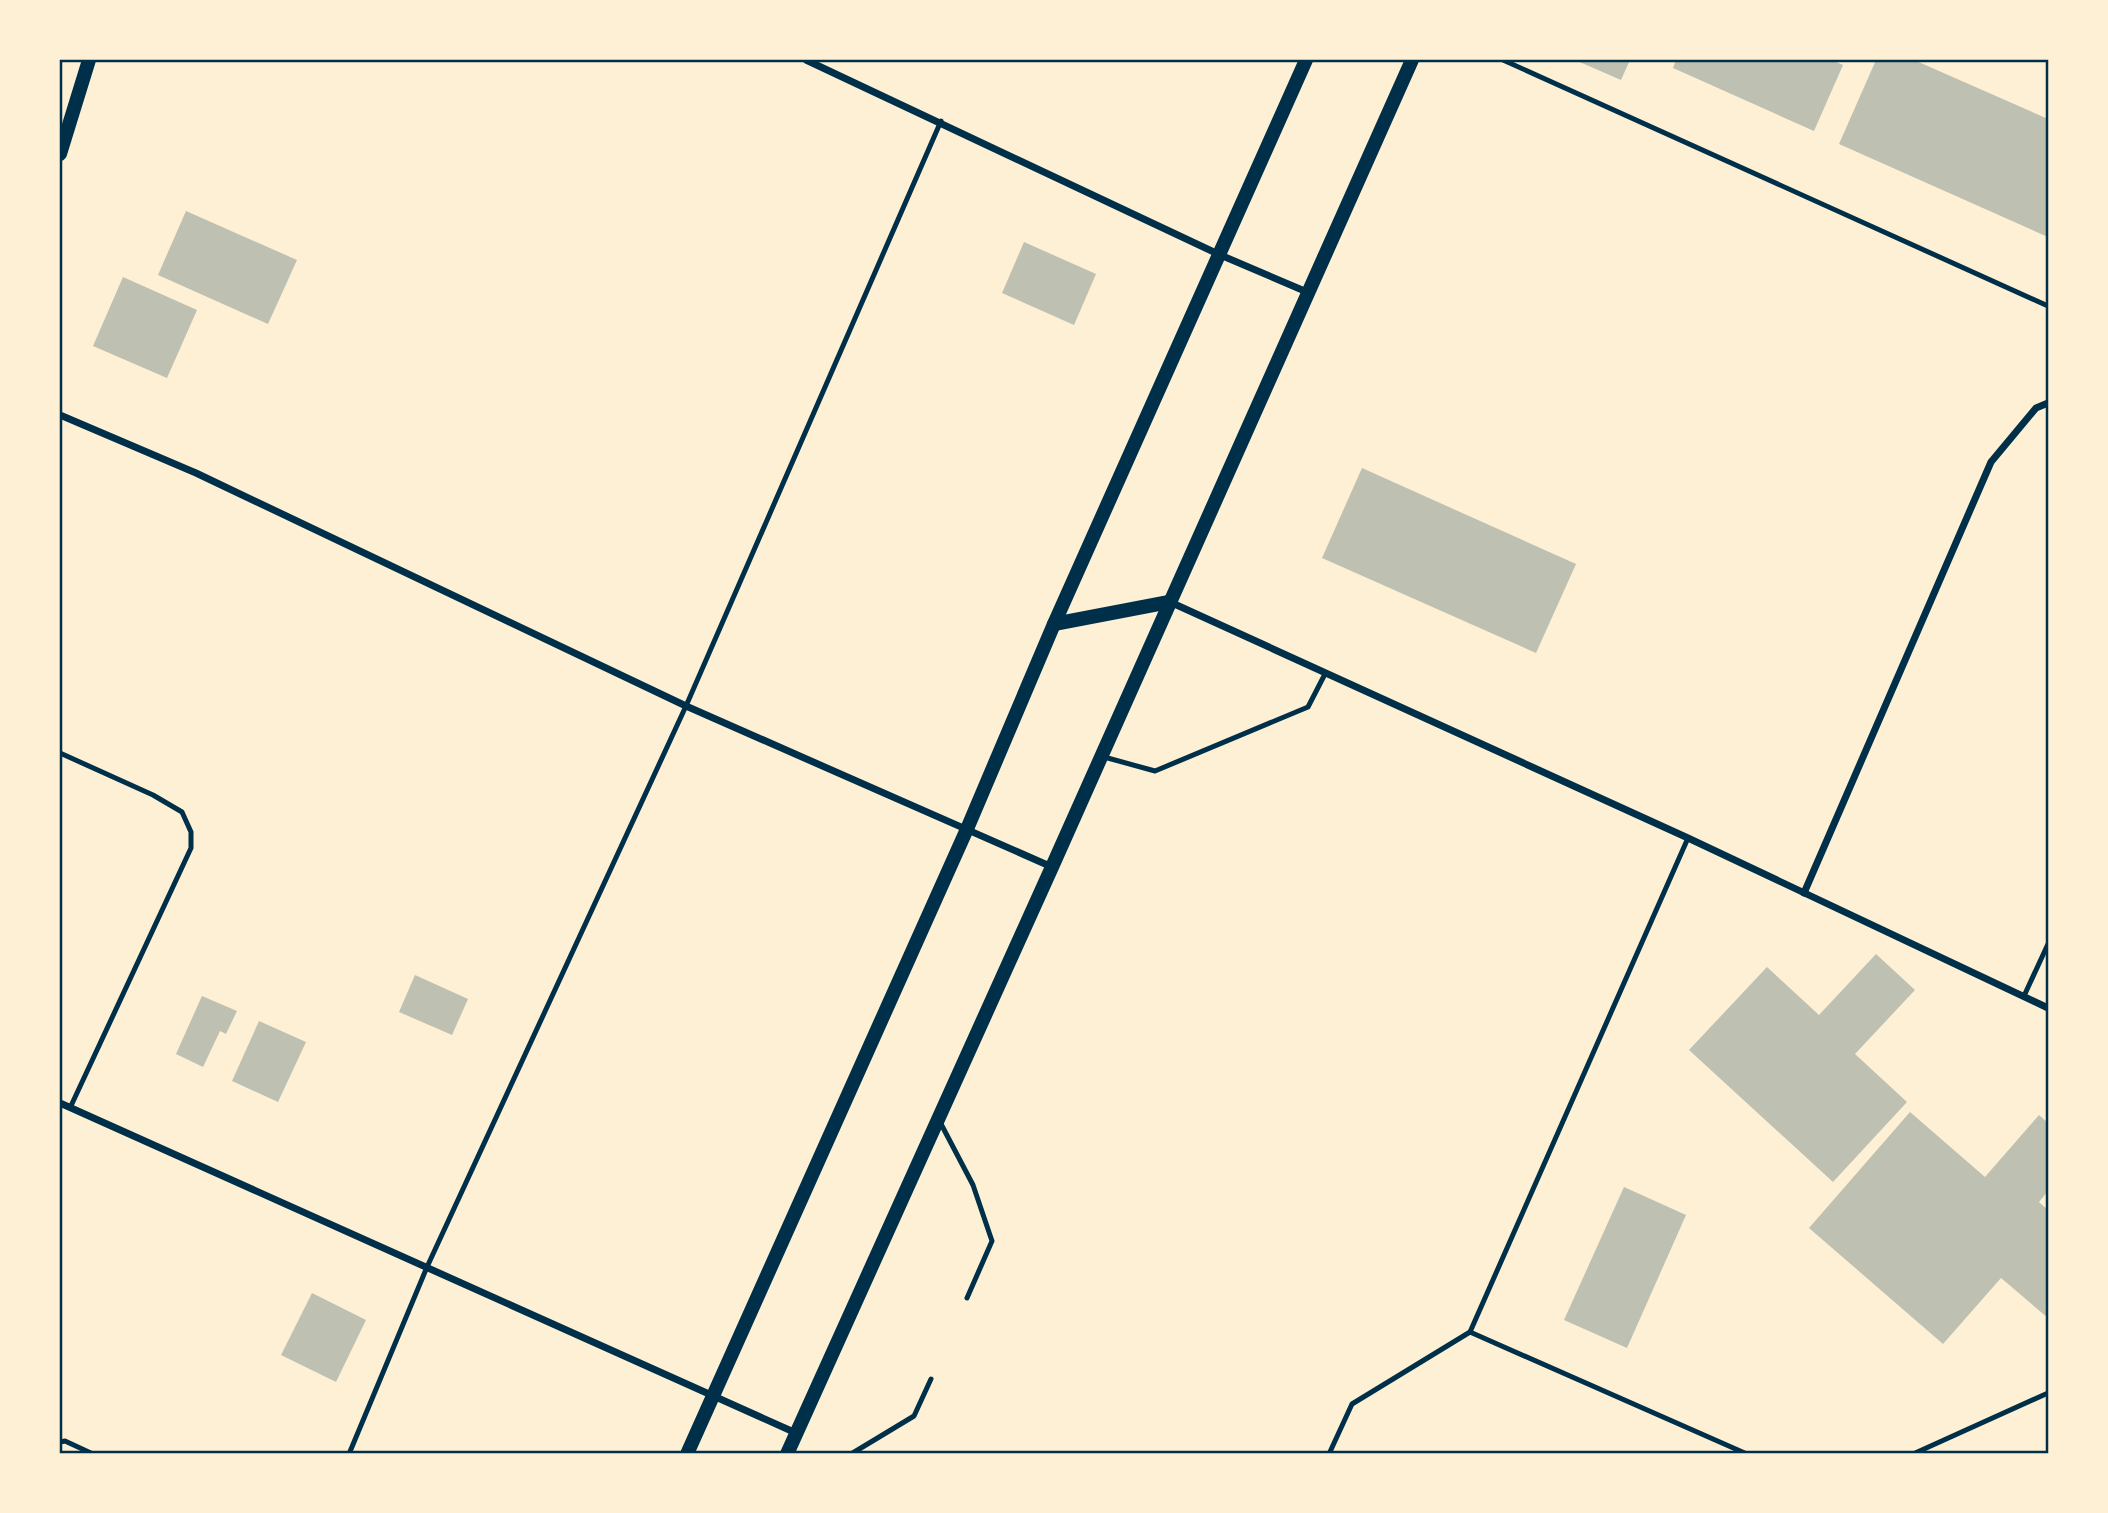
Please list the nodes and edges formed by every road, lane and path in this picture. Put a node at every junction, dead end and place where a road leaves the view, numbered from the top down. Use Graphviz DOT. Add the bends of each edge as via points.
graph roads {
  1 [pos="89,60"];
  2 [pos="806,60"];
  3 [pos="1306,60"];
  4 [pos="1412,60"];
  5 [pos="1503,60"];
  6 [pos="1517,62"];
  7 [pos="941,121"];
  8 [pos="60,154"];
  9 [pos="1218,254"];
  10 [pos="1307,292"];
  11 [pos="2049,306"];
  12 [pos="2049,404"];
  13 [pos="60,415"];
  14 [pos="1169,602"];
  15 [pos="1054,624"];
  16 [pos="1325,674"];
  17 [pos="686,706"];
  18 [pos="60,753"];
  19 [pos="1101,756"];
  20 [pos="967,829"];
  21 [pos="1688,838"];
  22 [pos="1052,867"];
  23 [pos="1804,893"];
  24 [pos="2049,944"];
  25 [pos="2024,996"];
  26 [pos="2049,1008"];
  27 [pos="60,1103"];
  28 [pos="70,1108"];
  29 [pos="938,1118"];
  30 [pos="427,1267"];
  31 [pos="967,1298"];
  32 [pos="1471,1332"];
  33 [pos="931,1379"];
  34 [pos="2049,1393"];
  35 [pos="713,1395"];
  36 [pos="796,1433"];
  37 [pos="60,1442"];
  38 [pos="93,1454"];
  39 [pos="349,1454"];
  40 [pos="687,1454"];
  41 [pos="787,1454"];
  42 [pos="851,1454"];
  43 [pos="1329,1454"];
  44 [pos="1747,1454"];
  45 [pos="1913,1454"];
  1 -- 8 [label="main road"];
  2 -- 7 [label="street"];
  3 -- 9 [label="main road"];
  4 -- 10 [label="main road"];
  5 -- 6 [label="lane"];
  6 -- 11 [label="lane"];
  7 -- 9 [label="street"];
  7 -- 17 [label="lane"];
  9 -- 10 [label="street"];
  9 -- 15 [label="main road"];
  10 -- 14 [label="main road"];
  12 -- 23 [label="street" via="2036,408 1991,462"];
  13 -- 17 [label="street" via="196,473"];
  14 -- 15 [label="main road"];
  14 -- 16 [label="street"];
  14 -- 19 [label="main road"];
  15 -- 20 [label="main road"];
  16 -- 19 [label="lane" via="1308,707 1154,771"];
  16 -- 21 [label="street"];
  17 -- 20 [label="street"];
  17 -- 30 [label="lane"];
  18 -- 28 [label="lane" via="182,812 191,832 191,848"];
  19 -- 22 [label="main road"];
  20 -- 22 [label="street"];
  20 -- 35 [label="main road"];
  21 -- 23 [label="street"];
  21 -- 32 [label="lane"];
  22 -- 29 [label="main road"];
  23 -- 25 [label="street"];
  24 -- 25 [label="lane"];
  25 -- 26 [label="street"];
  27 -- 28 [label="street"];
  28 -- 30 [label="street"];
  29 -- 31 [label="lane" via="972,1185 992,1241"];
  29 -- 36 [label="main road"];
  30 -- 35 [label="street"];
  30 -- 39 [label="lane"];
  32 -- 43 [label="lane" via="1352,1404"];
  32 -- 44 [label="lane"];
  33 -- 42 [label="lane" via="914,1416"];
  34 -- 45 [label="lane"];
  35 -- 36 [label="street"];
  35 -- 40 [label="main road"];
  36 -- 41 [label="main road"];
  37 -- 38 [label="lane"];
}
